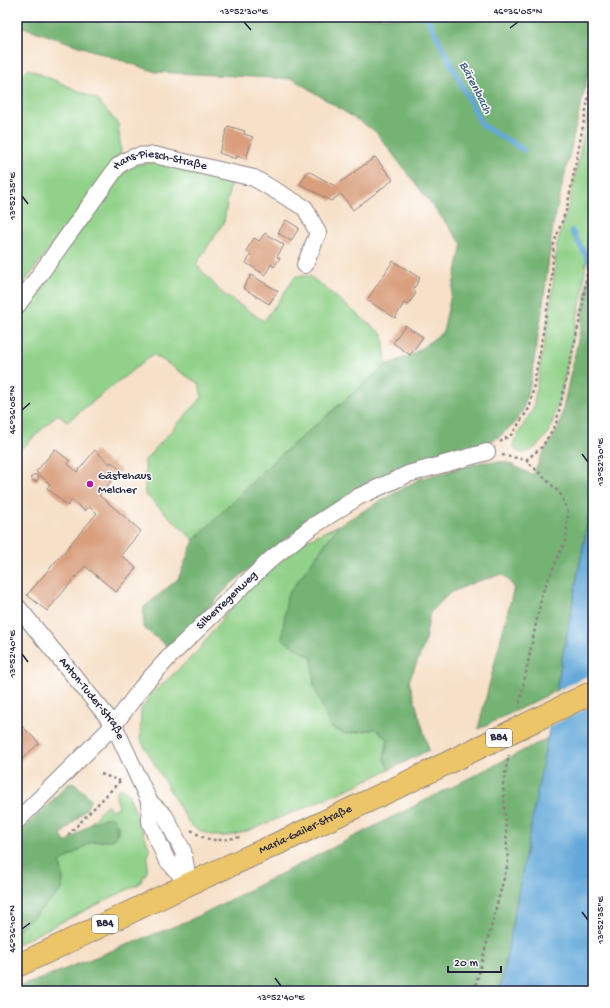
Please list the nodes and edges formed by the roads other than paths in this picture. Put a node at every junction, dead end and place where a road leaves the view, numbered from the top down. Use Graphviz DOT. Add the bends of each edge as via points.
graph roads {
  1 [pos="305,265"];
  2 [pos="17,306"];
  3 [pos="487,452"];
  4 [pos="17,606"];
  5 [pos="593,692"];
  6 [pos="114,725"];
  7 [pos="17,821"];
  8 [pos="189,884"];
  9 [pos="17,966"];
  1 -- 2 [label="street, Hans-Piesch-Straße" via="318,233 305,208 254,178 154,155 138,155 118,166"];
  3 -- 6 [label="street, Silberregenweg" via="408,474 358,497 310,528 271,559 170,656 142,687"];
  4 -- 6 [label="street, Anton-Tuder-Straße"];
  5 -- 8 [label="main road, Maria-Gailer-Straße / B84, bridge"];
  6 -- 7 [label="street, Silberregenweg"];
  6 -- 8 [label="street, Anton-Tuder-Straße" via="149,801 150,822 166,859"];
  8 -- 9 [label="main road, Maria-Gailer-Straße / B84"];
}
